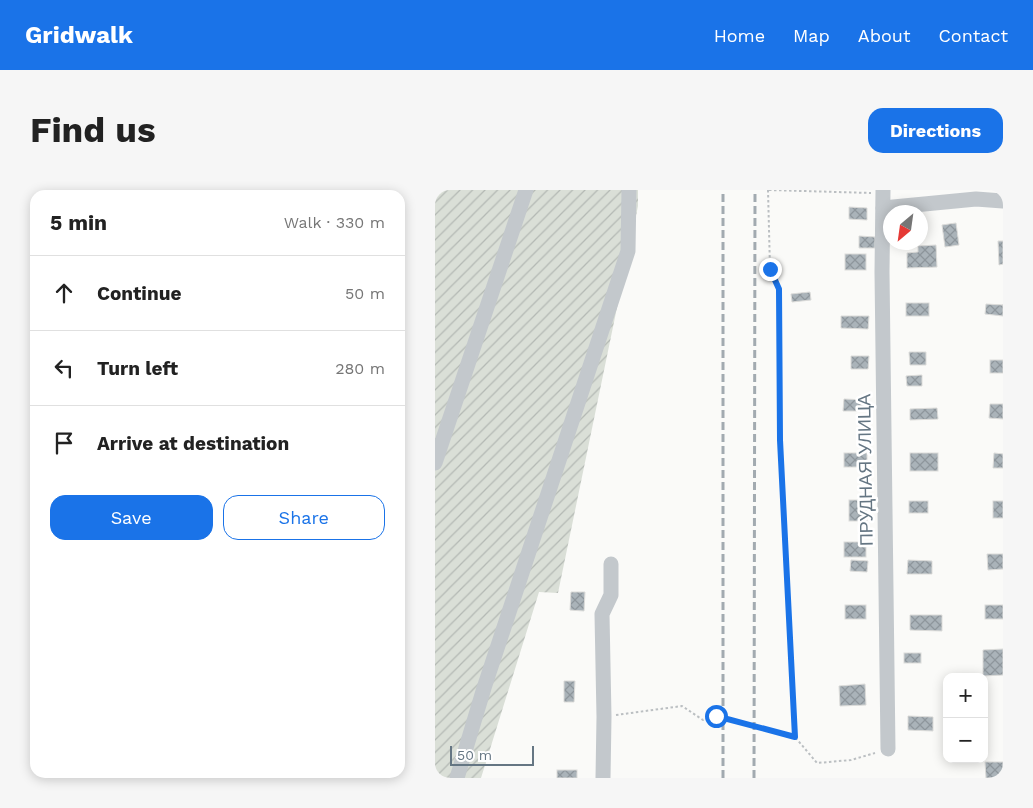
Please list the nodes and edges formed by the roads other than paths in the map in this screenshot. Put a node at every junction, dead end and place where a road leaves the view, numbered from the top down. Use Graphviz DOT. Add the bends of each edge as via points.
graph roads {
  1 [pos="526,190"];
  2 [pos="629,190"];
  3 [pos="883,197"];
  4 [pos="1003,201"];
  5 [pos="435,462"];
  6 [pos="611,564"];
  7 [pos="888,749"];
  8 [pos="457,778"];
  9 [pos="603,778"];
  1 -- 5 [label="street"];
  2 -- 8 [label="street" via="628,251"];
  3 -- 4 [label="street"];
  3 -- 7 [label="street, ПРУДНАЯ УЛИЦА" via="881,272"];
  6 -- 9 [label="street" via="611,595 602,614"];
}
